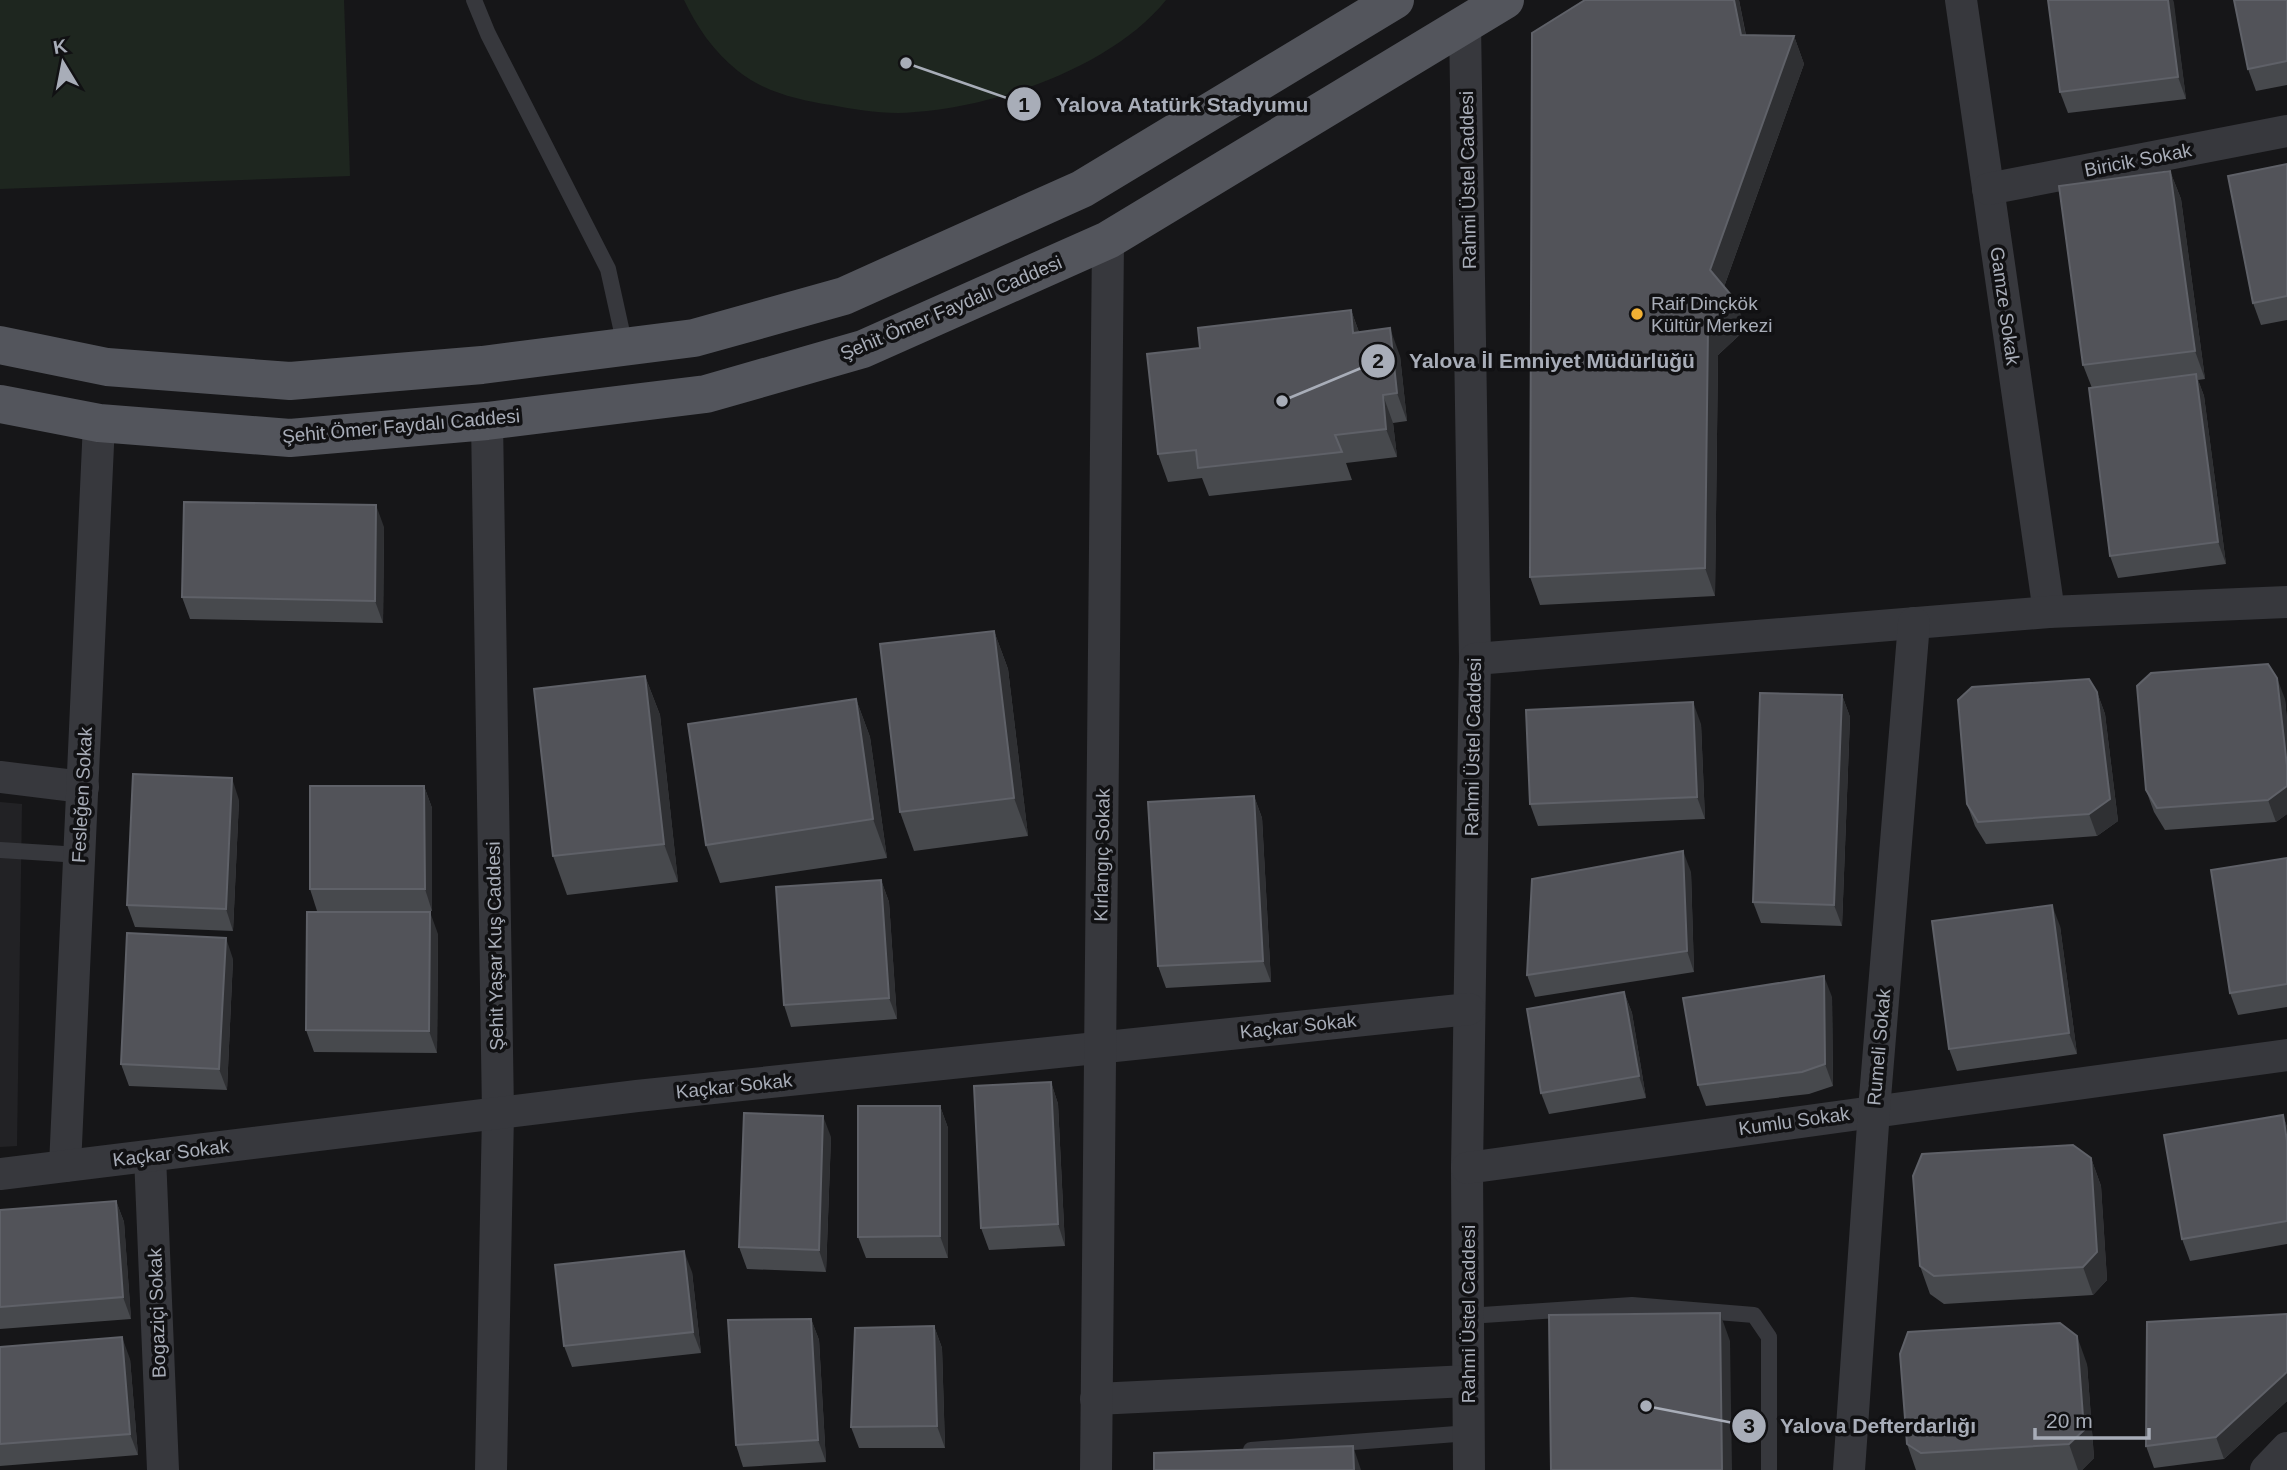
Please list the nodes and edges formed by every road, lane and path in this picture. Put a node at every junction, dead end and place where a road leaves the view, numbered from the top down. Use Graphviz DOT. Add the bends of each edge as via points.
graph roads {
  1 [pos="474,0"];
  2 [pos="1395,0"];
  3 [pos="1505,0"];
  4 [pos="1961,0"];
  5 [pos="1465,24"];
  6 [pos="2287,131"];
  7 [pos="1988,189"];
  8 [pos="1108,240"];
  9 [pos="0,345"];
  10 [pos="625,346"];
  11 [pos="482,365"];
  12 [pos="0,404"];
  13 [pos="488,421"];
  14 [pos="99,423"];
  15 [pos="2287,601"];
  16 [pos="2049,612"];
  17 [pos="1913,623"];
  18 [pos="1475,659"];
  19 [pos="0,777"];
  20 [pos="83,787"];
  21 [pos="0,850"];
  22 [pos="80,855"];
  23 [pos="1469,1009"];
  24 [pos="1101,1047"];
  25 [pos="2287,1055"];
  26 [pos="1874,1110"];
  27 [pos="498,1113"];
  28 [pos="150,1156"];
  29 [pos="65,1166"];
  30 [pos="1467,1168"];
  31 [pos="0,1174"];
  32 [pos="1468,1316"];
  33 [pos="1468,1381"];
  34 [pos="1096,1399"];
  35 [pos="1469,1433"];
  36 [pos="2287,1448"];
  37 [pos="1242,1451"];
  38 [pos="163,1470"];
  39 [pos="491,1470"];
  40 [pos="1096,1470"];
  41 [pos="1469,1470"];
  42 [pos="1769,1470"];
  43 [pos="1849,1470"];
  44 [pos="2266,1470"];
  1 -- 10 [label="lane" via="608,269"];
  2 -- 10 [label="main road" via="1082,189 1032,212 844,296 694,338"];
  3 -- 5 [label="main road, Şehit Ömer Faydalı Caddesi"];
  4 -- 7 [label="street, Gamze Sokak"];
  5 -- 8 [label="main road, Şehit Ömer Faydalı Caddesi"];
  5 -- 18 [label="street, Rahmi Üstel Caddesi"];
  6 -- 7 [label="street, Biricik Sokak"];
  7 -- 16 [label="street, Gamze Sokak"];
  8 -- 13 [label="main road, Şehit Ömer Faydalı Caddesi" via="863,349 706,394"];
  8 -- 24 [label="street, Kırlangıç Sokak"];
  9 -- 11 [label="main road" via="107,367 290,381"];
  10 -- 11 [label="main road"];
  11 -- 13 [label="main road"];
  12 -- 14 [label="main road, Şehit Ömer Faydalı Caddesi"];
  13 -- 14 [label="main road, Şehit Ömer Faydalı Caddesi" via="290,438"];
  13 -- 27 [label="street, Şehit Yaşar Kuş Caddesi"];
  14 -- 20 [label="street, Fesleğen Sokak"];
  15 -- 16 [label="street"];
  16 -- 17 [label="street"];
  17 -- 18 [label="street"];
  17 -- 26 [label="street, Rumeli Sokak"];
  18 -- 23 [label="street, Rahmi Üstel Caddesi"];
  19 -- 20 [label="street"];
  20 -- 22 [label="street, Fesleğen Sokak"];
  21 -- 22 [label="lane"];
  22 -- 29 [label="street, Fesleğen Sokak"];
  23 -- 24 [label="street, Kaçkar Sokak"];
  23 -- 30 [label="street, Rahmi Üstel Caddesi"];
  24 -- 27 [label="street, Kaçkar Sokak"];
  24 -- 34 [label="street, Kırlangıç Sokak"];
  25 -- 26 [label="street, Kumlu Sokak"];
  26 -- 30 [label="street, Kumlu Sokak"];
  26 -- 43 [label="street, Rumeli Sokak"];
  27 -- 28 [label="street, Kaçkar Sokak"];
  27 -- 39 [label="street, Şehit Yaşar Kuş Caddesi"];
  28 -- 29 [label="street, Kaçkar Sokak"];
  28 -- 38 [label="street, Bogaziçi Sokak"];
  29 -- 31 [label="street, Kaçkar Sokak"];
  30 -- 32 [label="street, Rahmi Üstel Caddesi"];
  32 -- 33 [label="street, Rahmi Üstel Caddesi"];
  32 -- 42 [label="lane" via="1632,1305 1754,1315 1769,1337"];
  33 -- 34 [label="street"];
  33 -- 35 [label="street, Rahmi Üstel Caddesi"];
  34 -- 40 [label="street, Kırlangıç Sokak"];
  35 -- 37 [label="lane"];
  35 -- 41 [label="street, Rahmi Üstel Caddesi"];
  36 -- 44 [label="street"];
}
